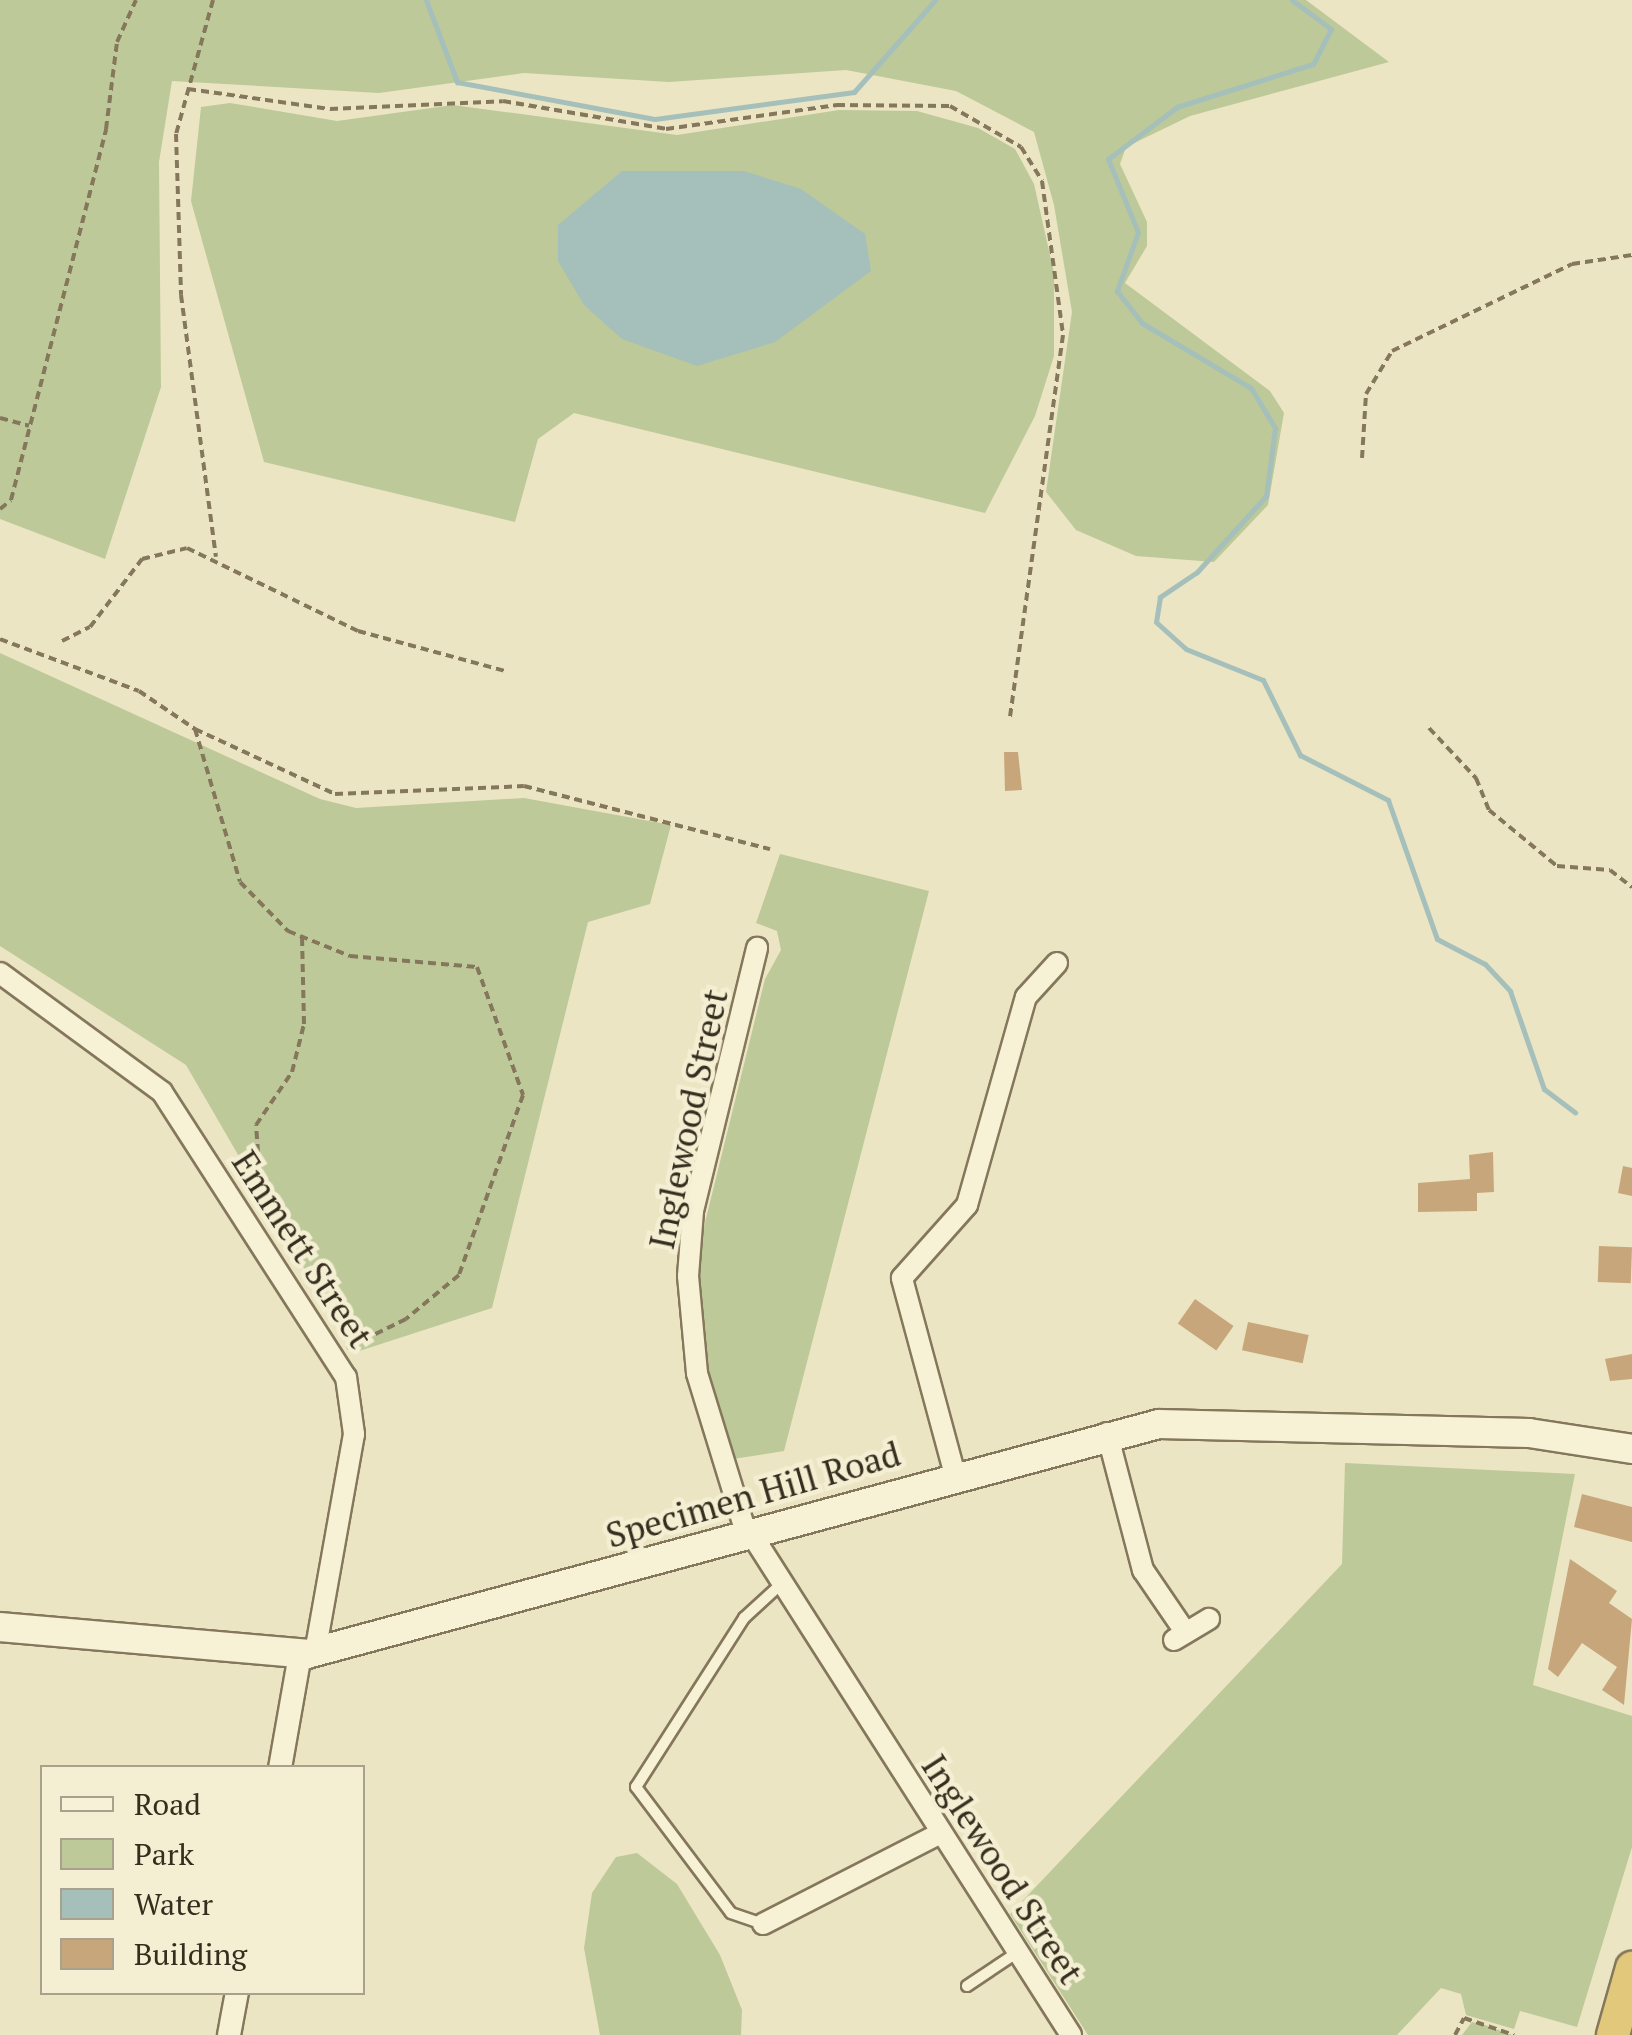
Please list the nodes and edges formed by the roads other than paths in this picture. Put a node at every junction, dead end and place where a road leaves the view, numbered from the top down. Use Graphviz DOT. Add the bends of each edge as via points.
graph roads {
  1 [pos="757,948"];
  2 [pos="1056,964"];
  3 [pos="0,973"];
  4 [pos="1107,1433"];
  5 [pos="1530,1433"];
  6 [pos="1632,1433"];
  7 [pos="1632,1449"];
  8 [pos="955,1475"];
  9 [pos="749,1536"];
  10 [pos="780,1584"];
  11 [pos="1209,1620"];
  12 [pos="0,1627"];
  13 [pos="307,1653"];
  14 [pos="281,1765"];
  15 [pos="941,1833"];
  16 [pos="763,1924"];
  17 [pos="1018,1952"];
  18 [pos="1632,1968"];
  19 [pos="967,1986"];
  20 [pos="236,1995"];
  21 [pos="229,2035"];
  22 [pos="1071,2035"];
  23 [pos="1613,2035"];
  1 -- 9 [label="street, Inglewood Street" via="694,1211 688,1276 696,1373"];
  2 -- 8 [label="street" via="1026,997 968,1205 902,1278"];
  3 -- 13 [label="street, Emmett Street" via="162,1092 334,1355 355,1404 354,1434"];
  4 -- 5 [label="main road, Specimen Hill Road" via="1248,1419"];
  4 -- 8 [label="main road, Specimen Hill Road"];
  4 -- 11 [label="street" via="1143,1570 1179,1635"];
  5 -- 6 [label="main road, Specimen Hill Road"];
  5 -- 7 [label="main road, Specimen Hill Road"];
  8 -- 9 [label="main road, Specimen Hill Road"];
  9 -- 10 [label="street, Inglewood Street"];
  9 -- 13 [label="main road, Specimen Hill Road"];
  10 -- 15 [label="street, Inglewood Street"];
  10 -- 16 [label="lane" via="744,1618 636,1787 732,1913"];
  12 -- 13 [label="main road, Specimen Hill Road"];
  13 -- 14 [label="street"];
  15 -- 16 [label="street"];
  15 -- 17 [label="street, Inglewood Street"];
  17 -- 19 [label="lane"];
  17 -- 22 [label="street, Inglewood Street"];
  18 -- 23 [label="highway"];
  20 -- 21 [label="street"];
}
